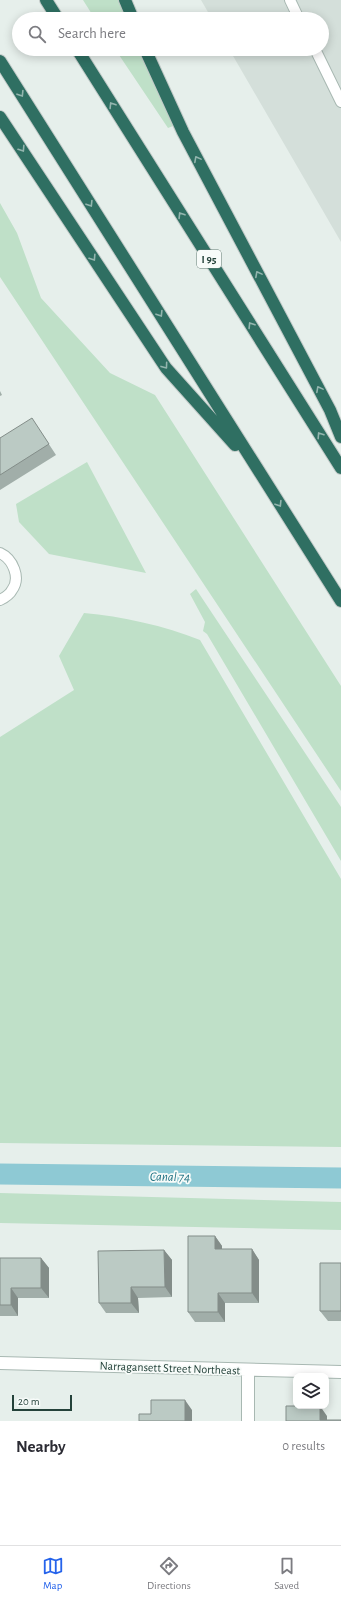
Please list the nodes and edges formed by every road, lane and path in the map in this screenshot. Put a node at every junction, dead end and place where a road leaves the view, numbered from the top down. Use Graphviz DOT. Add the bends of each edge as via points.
graph roads {
  1 [pos="46,0"];
  2 [pos="125,0"];
  3 [pos="290,0"];
  4 [pos="54,12"];
  5 [pos="130,12"];
  6 [pos="296,12"];
  7 [pos="81,56"];
  8 [pos="148,56"];
  9 [pos="318,56"];
  10 [pos="0,61"];
  11 [pos="341,102"];
  12 [pos="0,117"];
  13 [pos="341,437"];
  14 [pos="341,468"];
  15 [pos="258,471"];
  16 [pos="0,553"];
  17 [pos="0,600"];
  18 [pos="341,601"];
  19 [pos="0,1363"];
  20 [pos="248,1370"];
  21 [pos="341,1372"];
  22 [pos="248,1421"];
  1 -- 4 [label="highway"];
  2 -- 5 [label="highway"];
  3 -- 6 [label="lane"];
  14 -- 7 [label="highway, I 95, one-way"];
  13 -- 8 [label="highway, one-way" via="330,410 182,132"];
  9 -- 11 [label="lane"];
  10 -- 15 [label="highway, one-way"];
  12 -- 15 [label="highway, one-way" via="166,368"];
  15 -- 18 [label="highway, one-way"];
  16 -- 17 [label="lane" via="6,556 14,567 16,580 12,591"];
  19 -- 20 [label="street, Narragansett Street Northeast"];
  20 -- 21 [label="street, Narragansett Street Northeast"];
  20 -- 22 [label="street"];
}
